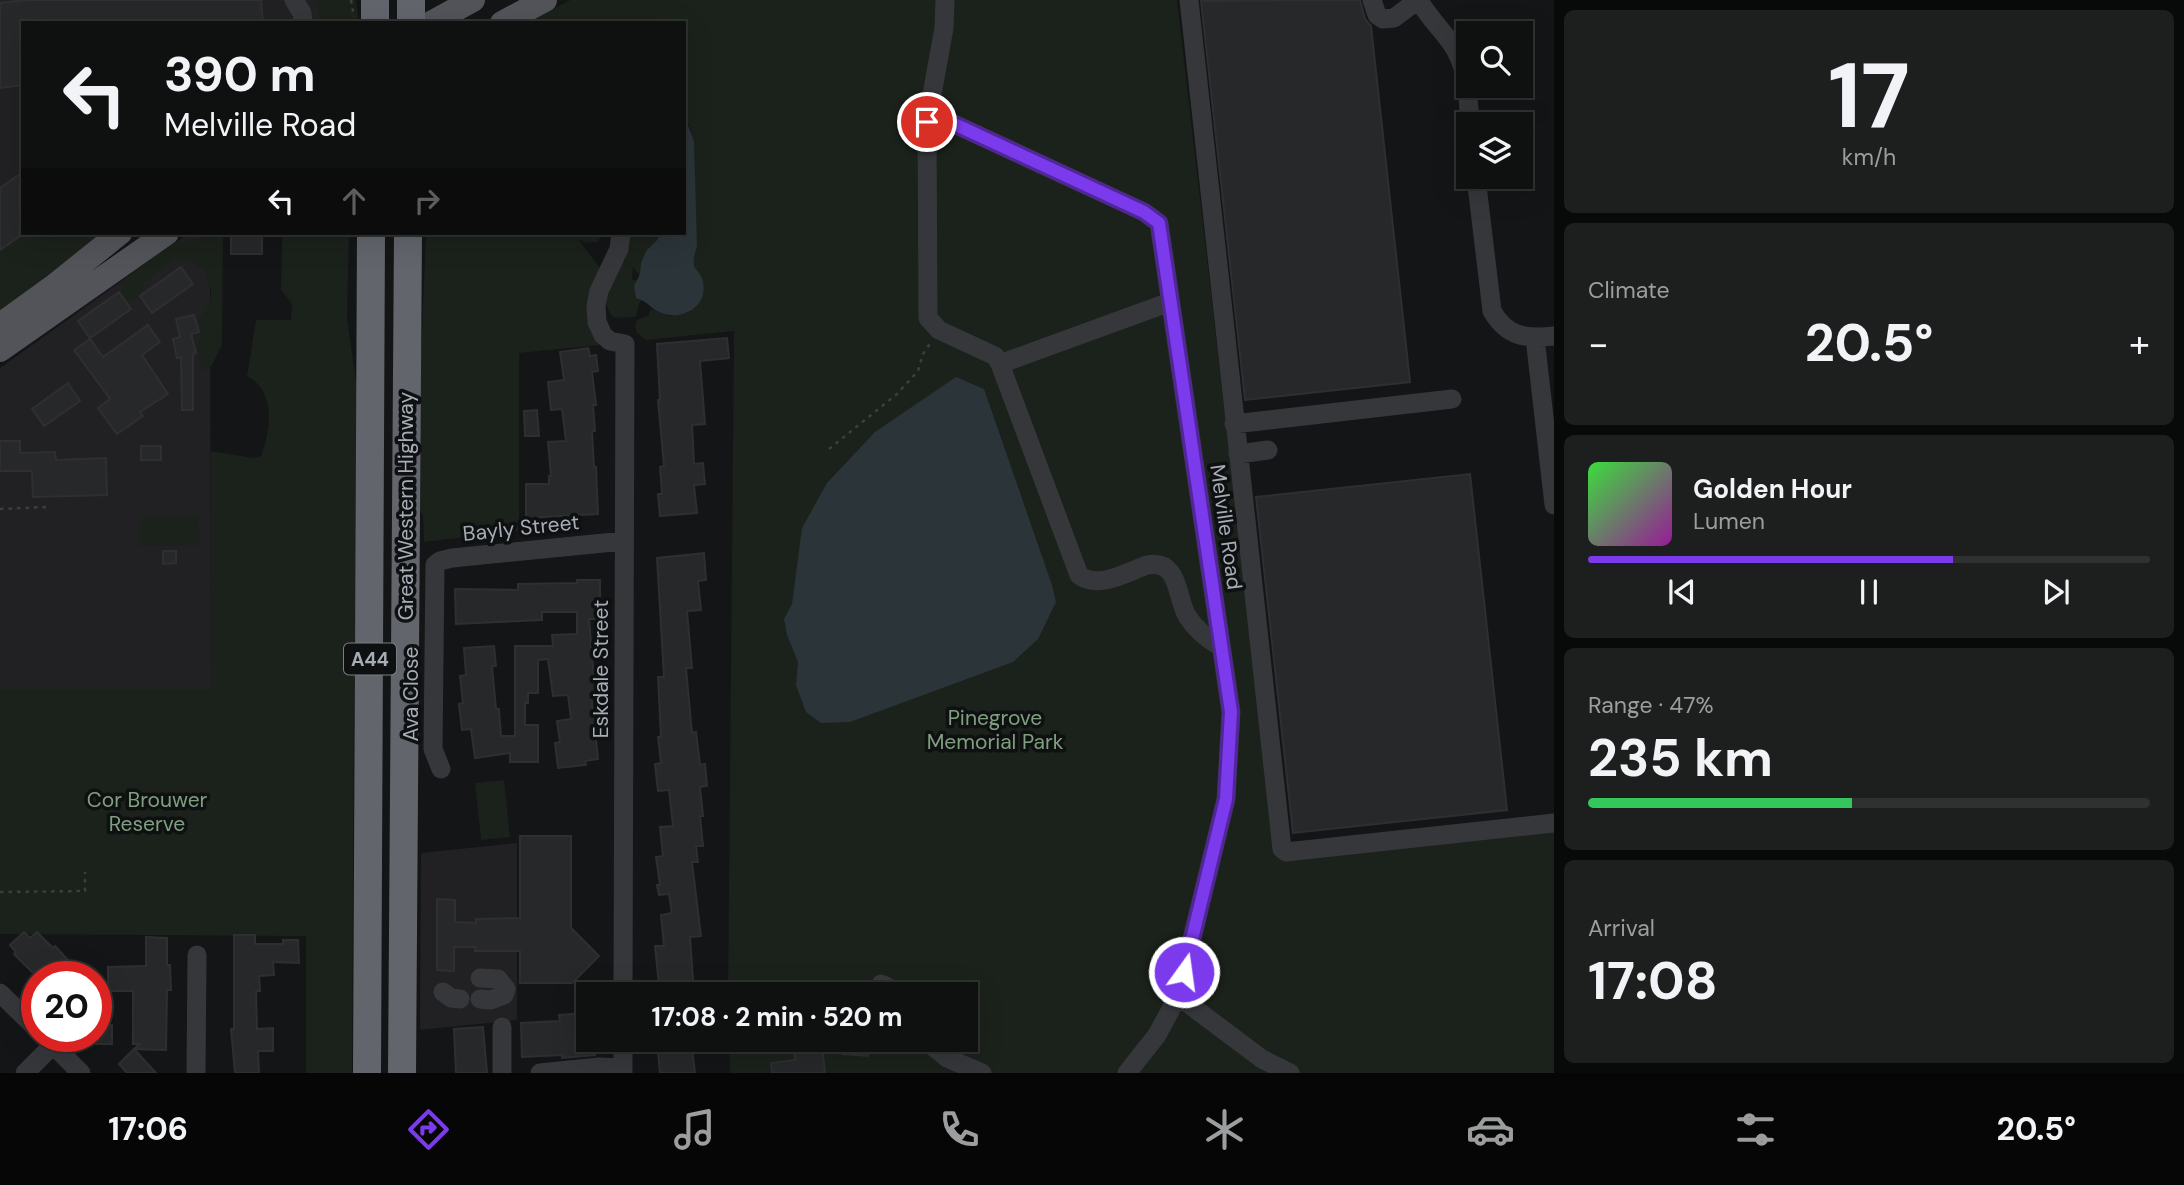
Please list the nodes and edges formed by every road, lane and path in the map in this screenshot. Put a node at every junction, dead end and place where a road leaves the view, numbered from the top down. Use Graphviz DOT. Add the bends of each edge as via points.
graph roads {
  1 [pos="294,0"];
  2 [pos="351,0"];
  3 [pos="375,0"];
  4 [pos="411,0"];
  5 [pos="473,0"];
  6 [pos="545,0"];
  7 [pos="946,0"];
  8 [pos="1189,0"];
  9 [pos="1372,0"];
  10 [pos="1419,0"];
  11 [pos="510,20"];
  12 [pos="303,21"];
  13 [pos="354,21"];
  14 [pos="375,21"];
  15 [pos="411,21"];
  16 [pos="435,21"];
  17 [pos="1469,112"];
  18 [pos="927,122"];
  19 [pos="1477,189"];
  20 [pos="118,235"];
  21 [pos="164,235"];
  22 [pos="408,235"];
  23 [pos="621,235"];
  24 [pos="370,237"];
  25 [pos="1170,302"];
  26 [pos="0,325"];
  27 [pos="939,330"];
  28 [pos="1545,337"];
  29 [pos="0,350"];
  30 [pos="1000,364"];
  31 [pos="1452,399"];
  32 [pos="1234,424"];
  33 [pos="829,449"];
  34 [pos="1268,450"];
  35 [pos="1238,454"];
  36 [pos="46,502"];
  37 [pos="1554,505"];
  38 [pos="0,509"];
  39 [pos="624,541"];
  40 [pos="433,575"];
  41 [pos="1221,647"];
  42 [pos="441,769"];
  43 [pos="1554,823"];
  44 [pos="85,872"];
  45 [pos="0,892"];
  46 [pos="197,955"];
  47 [pos="480,978"];
  48 [pos="623,982"];
  49 [pos="0,993"];
  50 [pos="1178,996"];
  51 [pos="480,999"];
  52 [pos="21,1013"];
  53 [pos="502,1027"];
  54 [pos="40,1052"];
  55 [pos="60,1052"];
  56 [pos="623,1052"];
  57 [pos="940,1052"];
  58 [pos="623,1071"];
  59 [pos="25,1073"];
  60 [pos="81,1073"];
  61 [pos="196,1073"];
  62 [pos="367,1073"];
  63 [pos="402,1073"];
  64 [pos="502,1073"];
  65 [pos="540,1073"];
  66 [pos="982,1073"];
  67 [pos="1127,1073"];
  68 [pos="1290,1073"];
  1 -- 12 [label="street"];
  2 -- 13 [label="path"];
  3 -- 14 [label="highway"];
  4 -- 15 [label="highway"];
  5 -- 16 [label="main road"];
  6 -- 11 [label="main road"];
  7 -- 18 [label="street"];
  8 -- 32 [label="street"];
  9 -- 10 [label="street" via="1377,15 1390,19"];
  10 -- 17 [label="street" via="1460,59"];
  18 -- 25 [label="street, Melville Road" via="952,123 1150,215 1159,223"];
  18 -- 27 [label="street" via="927,312"];
  19 -- 28 [label="street" via="1492,311 1512,333"];
  20 -- 26 [label="main road"];
  21 -- 29 [label="main road"];
  22 -- 63 [label="highway, Great Western Highway / A44"];
  23 -- 39 [label="street, Eskdale Street" via="596,306 603,335 625,344"];
  24 -- 62 [label="highway, Great Western Highway / A44"];
  25 -- 30 [label="street"];
  25 -- 41 [label="street, Melville Road"];
  27 -- 30 [label="street" via="995,356"];
  27 -- 33 [label="path" via="918,371 897,394"];
  28 -- 37 [label="street"];
  30 -- 41 [label="street" via="1079,575 1090,582 1147,565 1168,568 1185,613 1206,638"];
  31 -- 32 [label="street"];
  32 -- 35 [label="street"];
  34 -- 35 [label="street"];
  35 -- 43 [label="street" via="1282,849"];
  36 -- 38 [label="path" via="47,507"];
  39 -- 40 [label="street, Bayly Street" via="440,561"];
  39 -- 48 [label="street, Eskdale Street"];
  40 -- 42 [label="street, Ava Close" via="433,749"];
  41 -- 50 [label="street, Melville Road" via="1231,712 1226,799"];
  44 -- 45 [label="path" via="85,891"];
  46 -- 61 [label="street"];
  47 -- 51 [label="street" via="498,979 506,989 497,999"];
  49 -- 52 [label="street"];
  50 -- 67 [label="street, Melville Road" via="1153,1042"];
  50 -- 68 [label="street" via="1262,1059"];
  53 -- 64 [label="street"];
  54 -- 59 [label="street"];
  55 -- 60 [label="street"];
  56 -- 58 [label="street"];
  57 -- 66 [label="street"];
  58 -- 65 [label="street" via="599,1067"];
}
